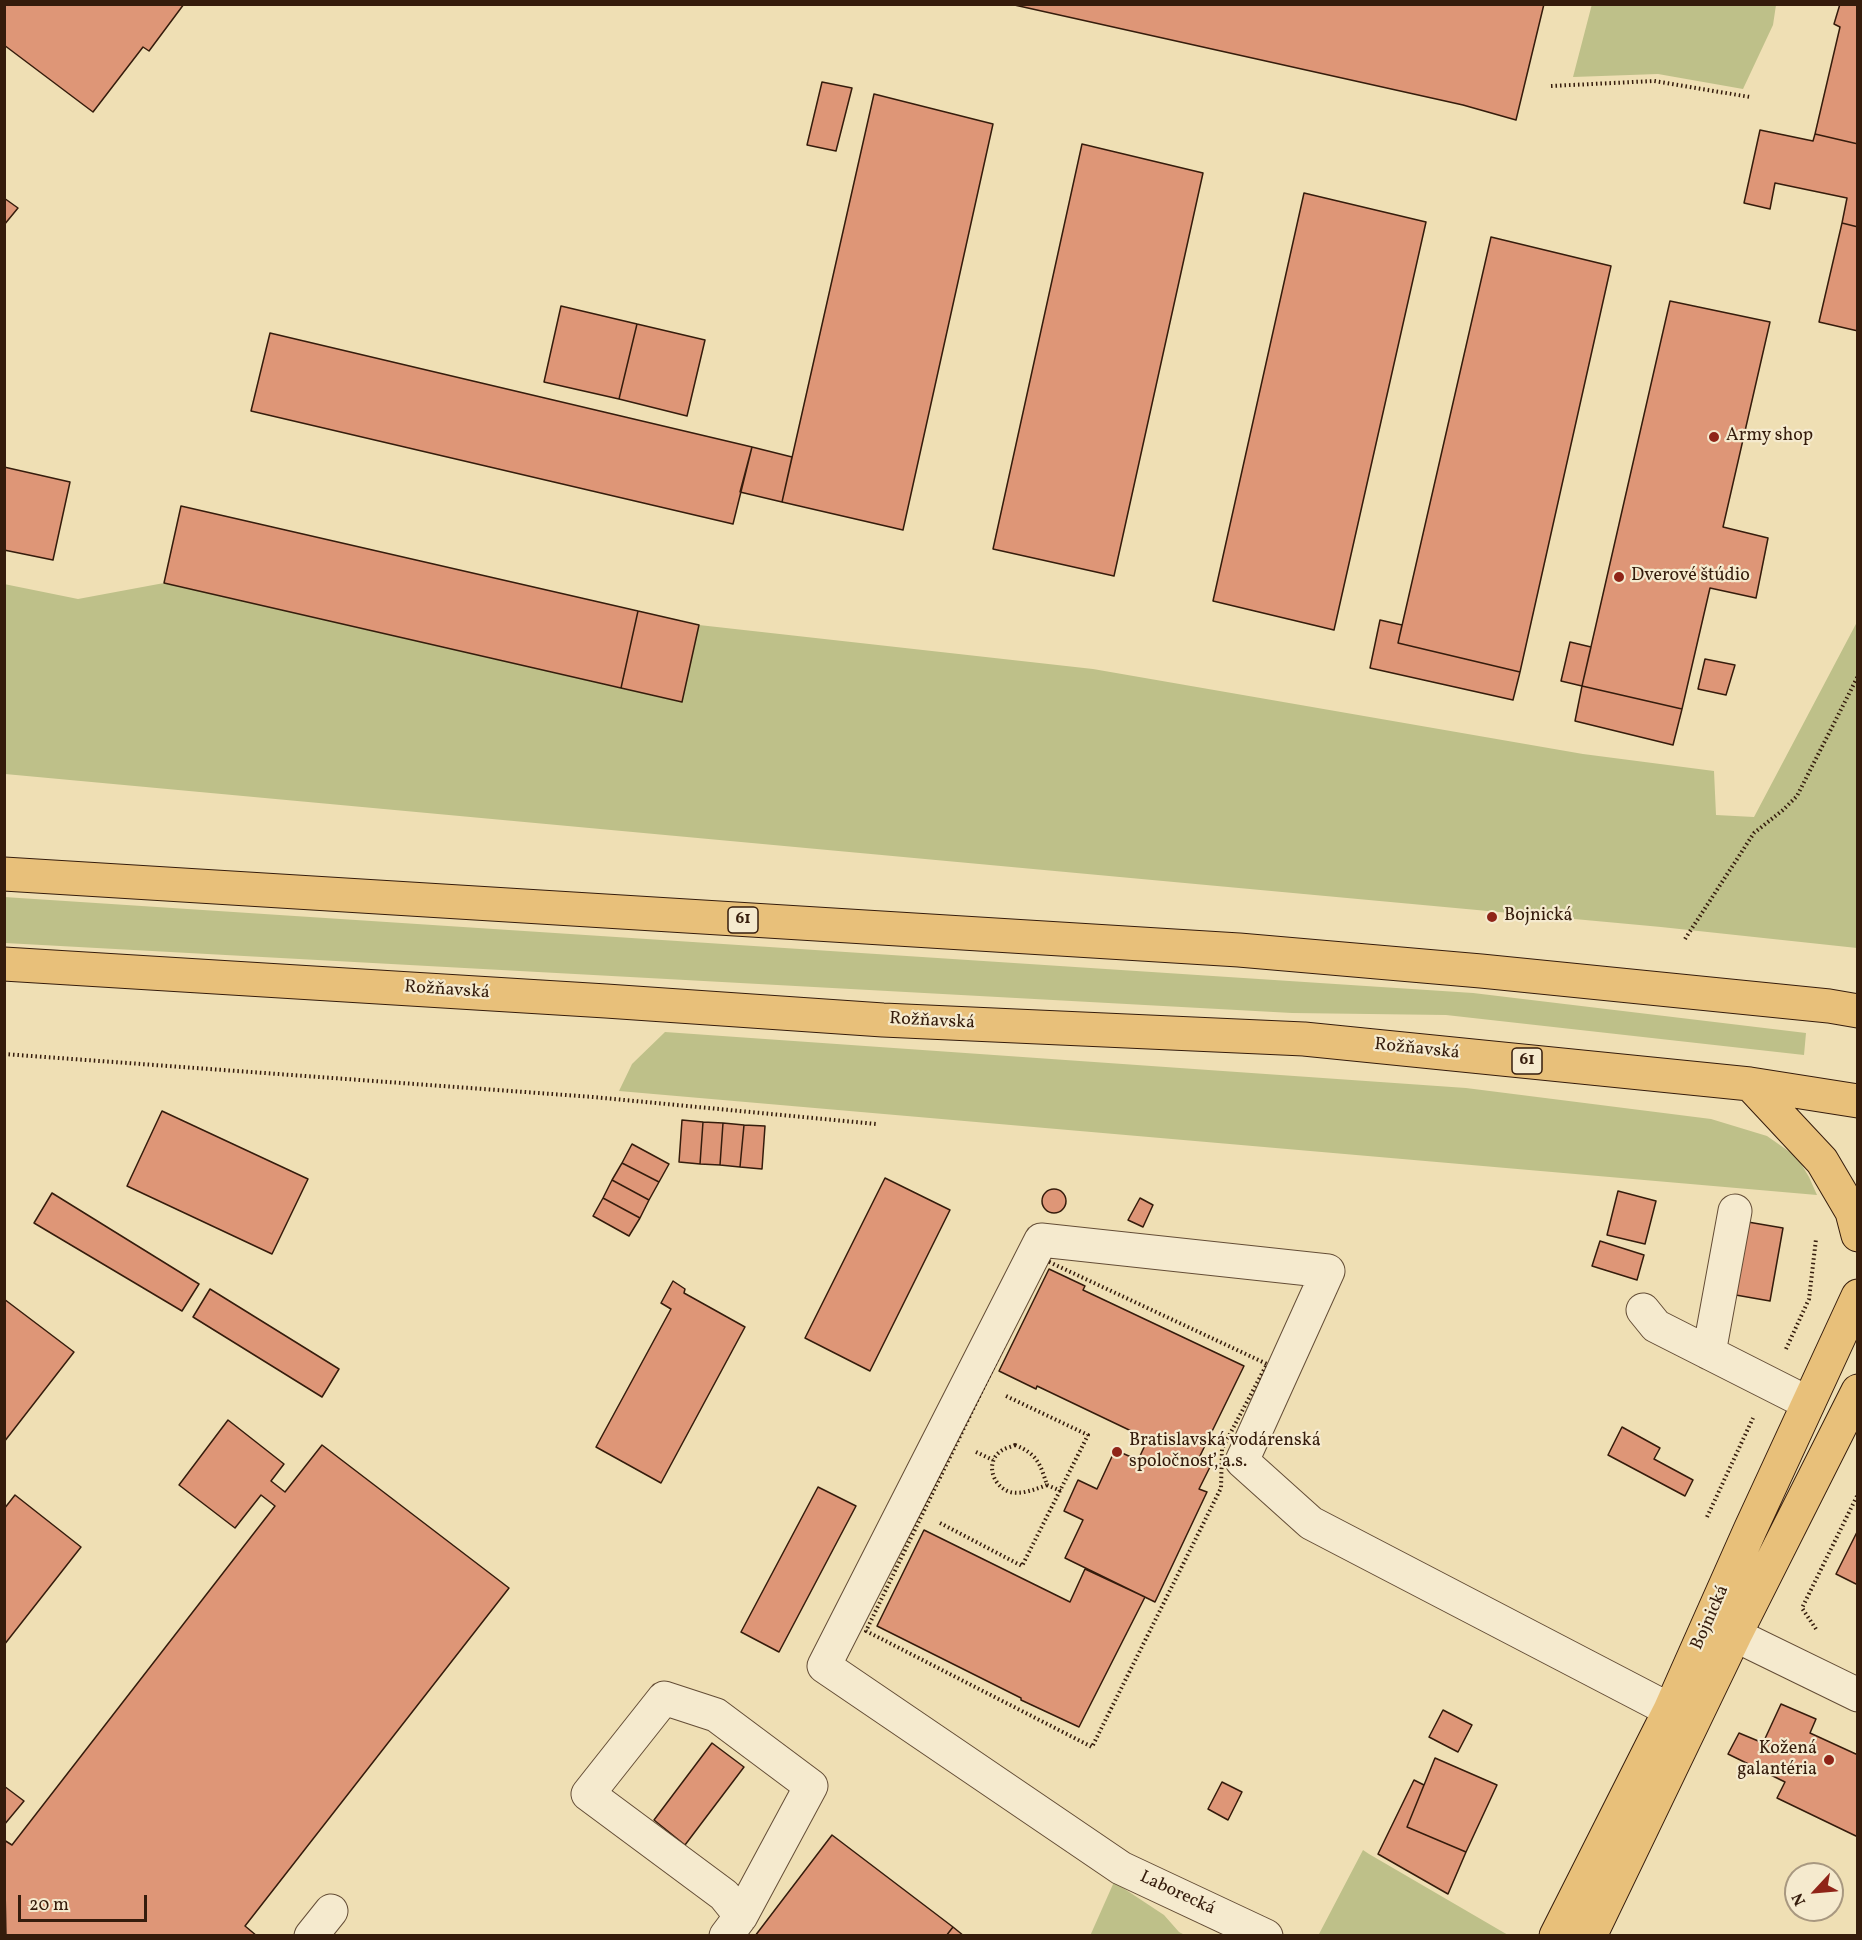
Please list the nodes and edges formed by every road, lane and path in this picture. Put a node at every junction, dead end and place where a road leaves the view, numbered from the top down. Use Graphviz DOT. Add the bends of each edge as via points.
graph roads {
  1 [pos="1551,86"];
  2 [pos="1750,97"];
  3 [pos="1857,676"];
  4 [pos="4,874"];
  5 [pos="1685,939"];
  6 [pos="4,964"];
  7 [pos="1848,1004"];
  8 [pos="4,1054"];
  9 [pos="1750,1083"];
  10 [pos="1857,1101"];
  11 [pos="876,1124"];
  12 [pos="1735,1211"];
  13 [pos="1857,1235"];
  14 [pos="1857,1296"];
  15 [pos="1643,1310"];
  16 [pos="1710,1353"];
  17 [pos="983,1386"];
  18 [pos="1857,1391"];
  19 [pos="1005,1396"];
  20 [pos="1808,1403"];
  21 [pos="1047,1485"];
  22 [pos="1060,1491"];
  23 [pos="1857,1494"];
  24 [pos="914,1510"];
  25 [pos="1735,1635"];
  26 [pos="1845,1689"];
  27 [pos="1670,1710"];
  28 [pos="734,1926"];
  29 [pos="1266,1935"];
  30 [pos="1556,1935"];
  31 [pos="1590,1935"];
  1 -- 2 [label="path" via="1654,81"];
  3 -- 5 [label="path" via="1797,796 1754,833"];
  4 -- 7 [label="main road, 61" via="1239,950"];
  6 -- 9 [label="main road, Rožňavská / 61" via="883,1020 1304,1039"];
  8 -- 11 [label="path" via="594,1097"];
  9 -- 10 [label="main road, Rožňavská / 61"];
  9 -- 13 [label="main road" via="1822,1161 1852,1212"];
  12 -- 16 [label="street"];
  14 -- 20 [label="main road, Bojnická"];
  15 -- 16 [label="street" via="1656,1326"];
  16 -- 20 [label="street"];
  17 -- 24 [label="street"];
  17 -- 24 [label="path" via="1045,1260 1267,1364 1222,1449 1221,1488 1092,1747 866,1630"];
  17 -- 27 [label="street" via="1041,1240 1328,1271 1242,1461 1311,1523"];
  18 -- 25 [label="main road, Bojnická"];
  19 -- 22 [label="path" via="1088,1435"];
  20 -- 27 [label="main road, Bojnická"];
  21 -- 21 [label="path" via="1011,1492 999,1486 993,1475 993,1460 1015,1445 1029,1451"];
  21 -- 22 [label="path"];
  22 -- 24 [label="path" via="1023,1566"];
  23 -- 26 [label="path" via="1802,1608 1842,1668"];
  24 -- 29 [label="street, Laborecká" via="824,1666 1121,1868"];
  25 -- 26 [label="street"];
  25 -- 31 [label="main road, Bojnická"];
  27 -- 30 [label="main road, Bojnická"];
  28 -- 28 [label="street" via="724,1895 588,1794 664,1698 716,1715 811,1786"];
}
